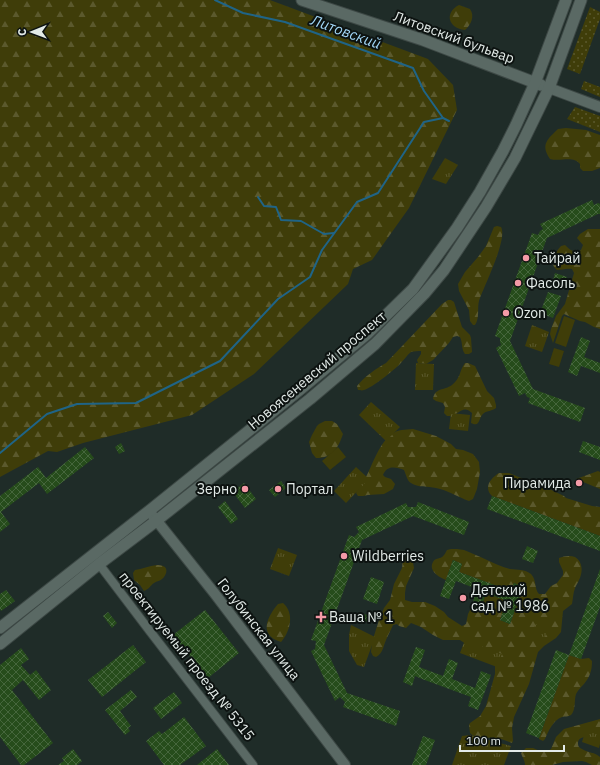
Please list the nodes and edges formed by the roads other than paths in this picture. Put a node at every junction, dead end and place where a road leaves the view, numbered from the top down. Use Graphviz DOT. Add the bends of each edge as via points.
graph roads {
  1 [pos="302,0"];
  2 [pos="566,0"];
  3 [pos="581,0"];
  4 [pos="535,83"];
  5 [pos="549,88"];
  6 [pos="600,107"];
  7 [pos="441,250"];
  8 [pos="452,258"];
  9 [pos="433,262"];
  10 [pos="444,270"];
  11 [pos="280,405"];
  12 [pos="289,415"];
  13 [pos="148,511"];
  14 [pos="156,520"];
  15 [pos="99,564"];
  16 [pos="0,628"];
  17 [pos="0,644"];
  18 [pos="253,765"];
  19 [pos="345,765"];
  1 -- 4 [label="main road, Литовский бульвар" via="423,40"];
  2 -- 4 [label="main road, Новоясеневский проспект"];
  3 -- 5 [label="main road, Новоясеневский проспект"];
  4 -- 5 [label="main road, Литовский бульвар"];
  4 -- 7 [label="main road, Новоясеневский проспект" via="492,172"];
  5 -- 6 [label="street"];
  5 -- 8 [label="main road, Новоясеневский проспект" via="511,164"];
  7 -- 8 [label="street" via="443,259"];
  7 -- 9 [label="main road, Новоясеневский проспект"];
  8 -- 10 [label="main road, Новоясеневский проспект"];
  9 -- 10 [label="street" via="441,261"];
  9 -- 11 [label="main road, Новоясеневский проспект" via="413,289 367,334"];
  10 -- 12 [label="main road, Новоясеневский проспект" via="375,344"];
  11 -- 12 [label="street" via="288,406"];
  11 -- 13 [label="main road, Новоясеневский проспект"];
  12 -- 14 [label="main road, Новоясеневский проспект"];
  13 -- 14 [label="street, Голубинская улица"];
  13 -- 16 [label="main road, Новоясеневский проспект"];
  14 -- 15 [label="main road, Новоясеневский проспект"];
  14 -- 19 [label="street, Голубинская улица"];
  15 -- 17 [label="main road, Новоясеневский проспект"];
  15 -- 18 [label="street, проектируемый проезд № 5315"];
}
